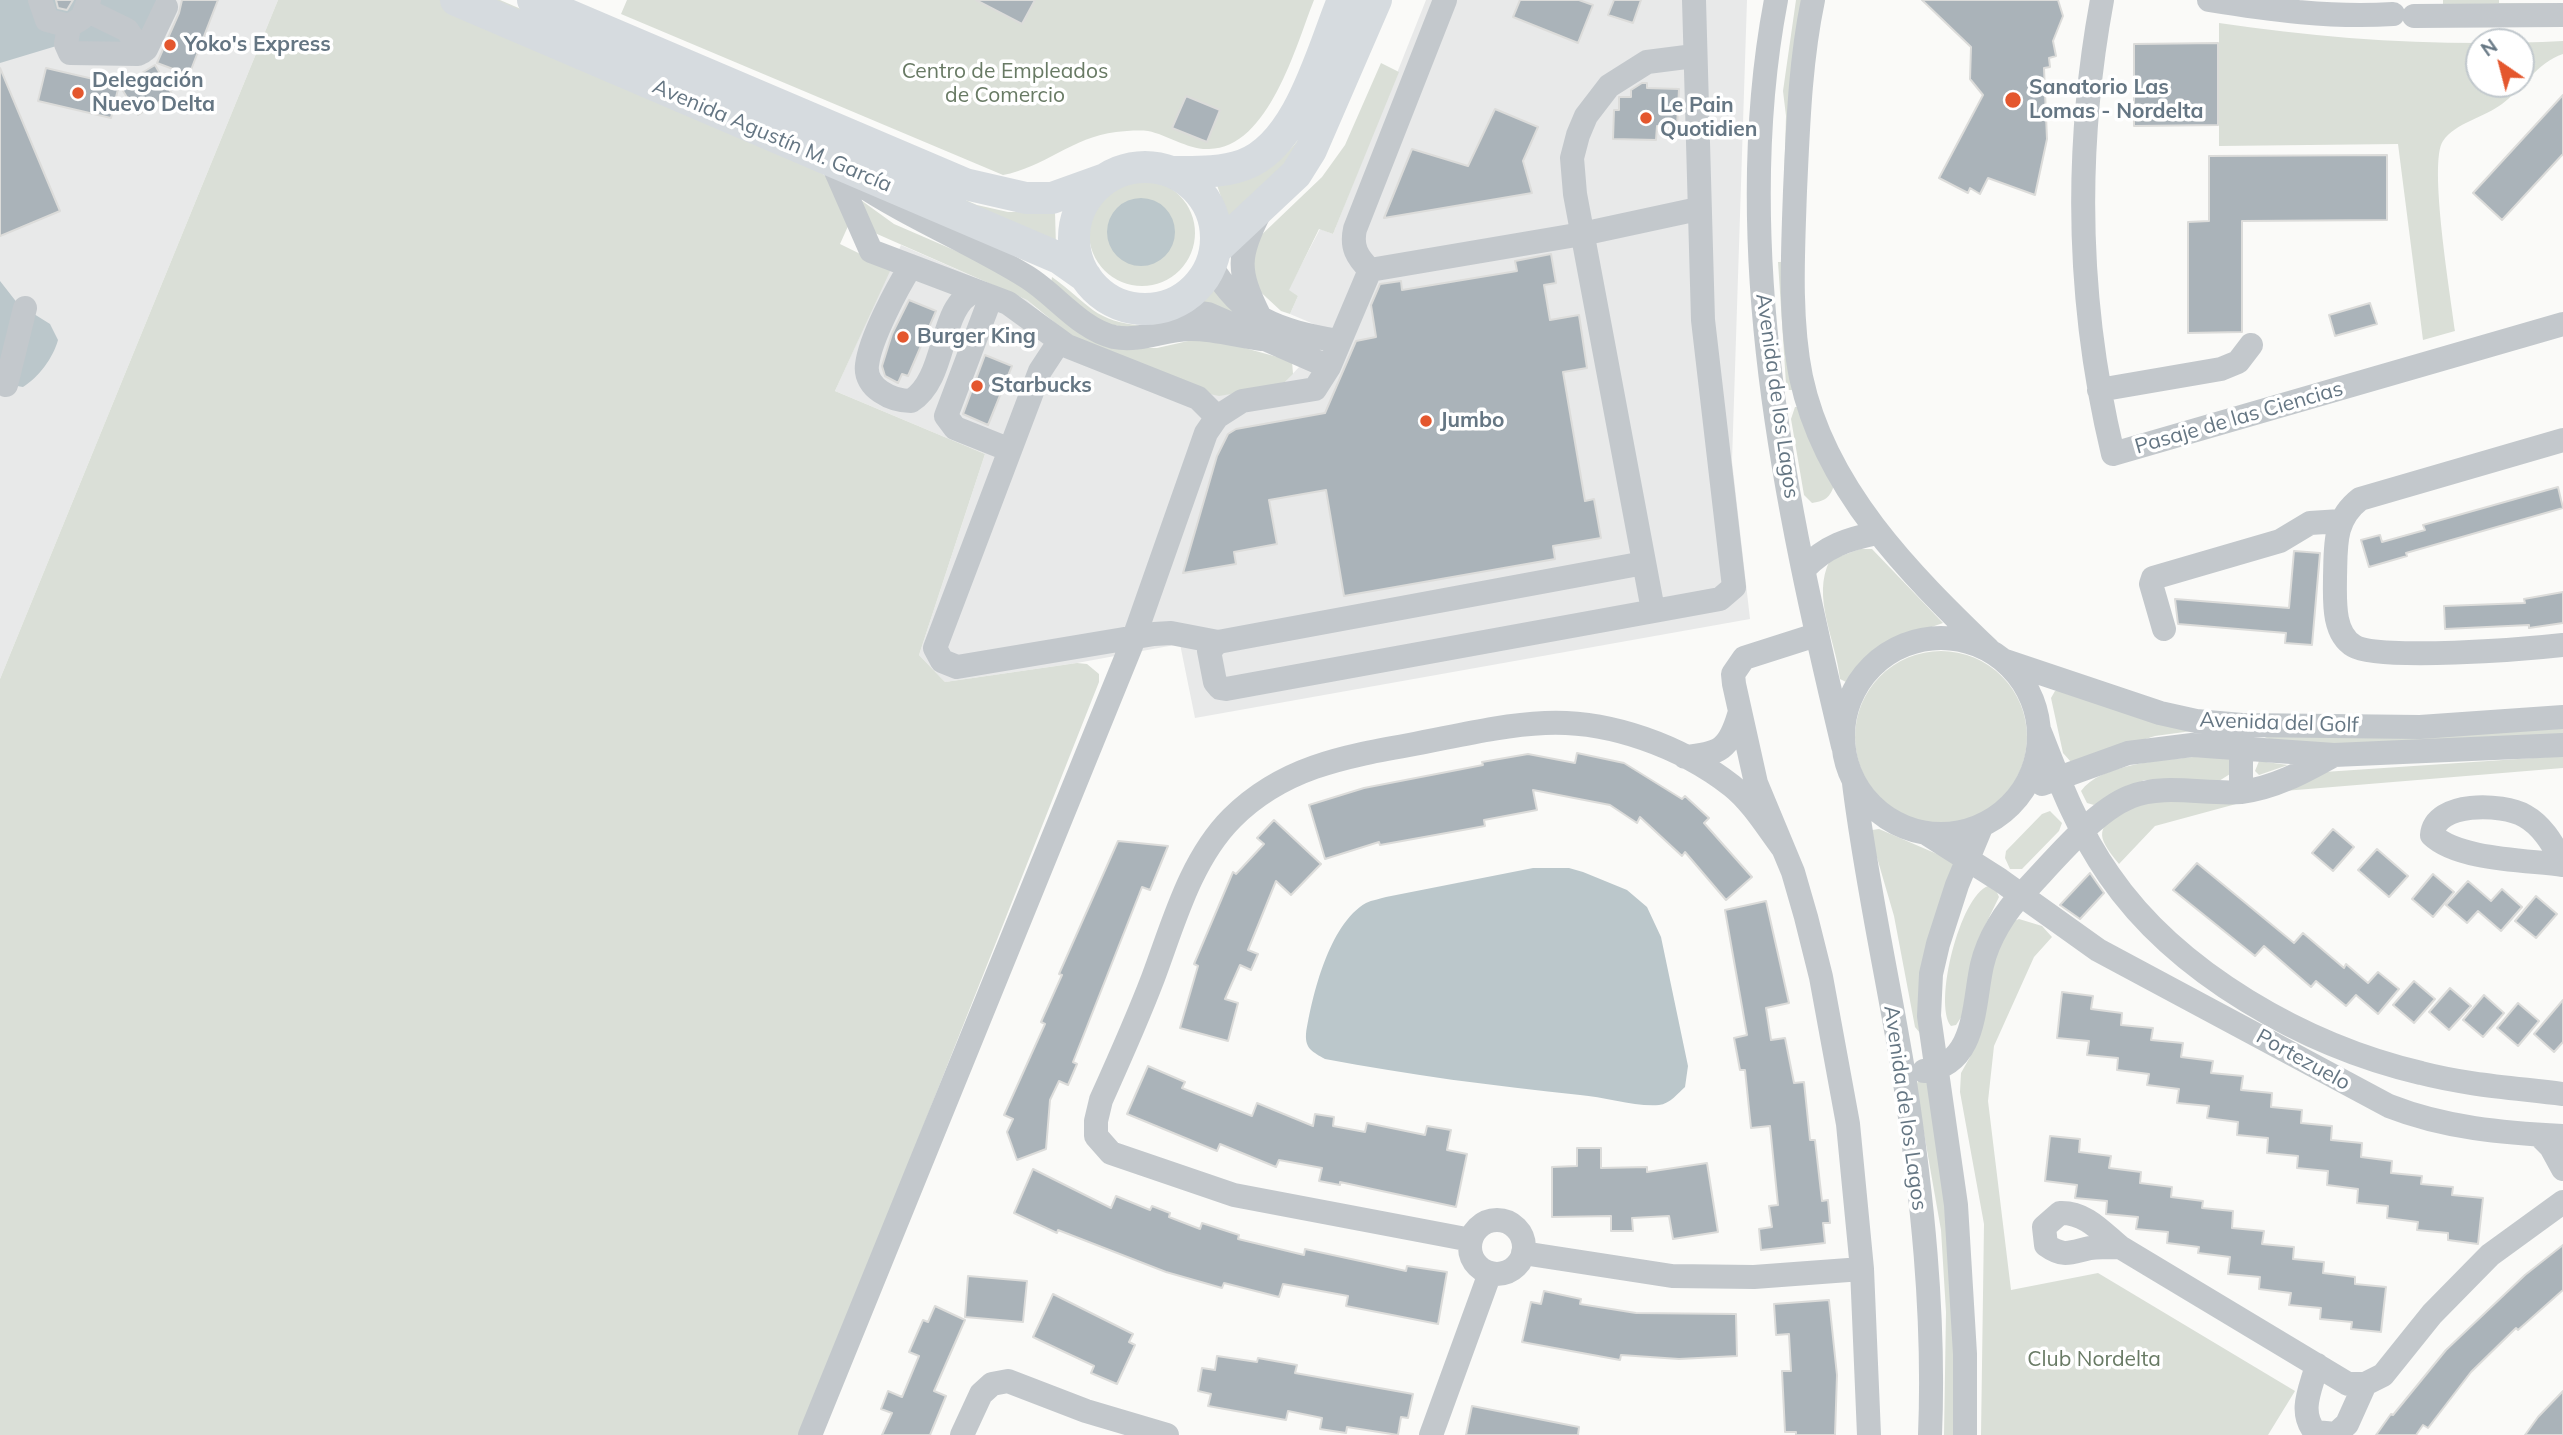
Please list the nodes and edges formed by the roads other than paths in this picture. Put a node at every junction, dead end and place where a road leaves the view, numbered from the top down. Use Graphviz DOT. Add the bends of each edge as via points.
graph roads {
  1 [pos="40,0"];
  2 [pos="456,0"];
  3 [pos="533,0"];
  4 [pos="1343,0"];
  5 [pos="1376,0"];
  6 [pos="1445,0"];
  7 [pos="1694,0"];
  8 [pos="1776,0"];
  9 [pos="1813,0"];
  10 [pos="2102,0"];
  11 [pos="2209,0"];
  12 [pos="166,7"];
  13 [pos="2404,8"];
  14 [pos="81,12"];
  15 [pos="2563,15"];
  16 [pos="142,52"];
  17 [pos="1694,55"];
  18 [pos="823,160"];
  19 [pos="1173,172"];
  20 [pos="1105,179"];
  21 [pos="1264,205"];
  22 [pos="1698,209"];
  23 [pos="1582,234"];
  24 [pos="1213,256"];
  25 [pos="911,266"];
  26 [pos="1370,270"];
  27 [pos="1086,277"];
  28 [pos="983,294"];
  29 [pos="1161,307"];
  30 [pos="25,308"];
  31 [pos="2563,324"];
  32 [pos="1261,329"];
  33 [pos="1338,341"];
  34 [pos="1059,342"];
  35 [pos="2251,345"];
  36 [pos="1329,367"];
  37 [pos="6,385"];
  38 [pos="2099,390"];
  39 [pos="1217,417"];
  40 [pos="2563,440"];
  41 [pos="1010,450"];
  42 [pos="2342,521"];
  43 [pos="1877,533"];
  44 [pos="1644,563"];
  45 [pos="1805,568"];
  46 [pos="1653,610"];
  47 [pos="2164,629"];
  48 [pos="1816,635"];
  49 [pos="1133,642"];
  50 [pos="1218,642"];
  51 [pos="2563,645"];
  52 [pos="1996,655"];
  53 [pos="1739,715"];
  54 [pos="2563,717"];
  55 [pos="2040,732"];
  56 [pos="2241,736"];
  57 [pos="2563,745"];
  58 [pos="1843,746"];
  59 [pos="2334,755"];
  60 [pos="1685,757"];
  61 [pos="2058,778"];
  62 [pos="1854,783"];
  63 [pos="2022,792"];
  64 [pos="2241,792"];
  65 [pos="1982,825"];
  66 [pos="2084,832"];
  67 [pos="1926,833"];
  68 [pos="1782,847"];
  69 [pos="1968,860"];
  70 [pos="2021,895"];
  71 [pos="1938,1069"];
  72 [pos="1903,1073"];
  73 [pos="2563,1094"];
  74 [pos="2551,1135"];
  75 [pos="2563,1169"];
  76 [pos="2563,1202"];
  77 [pos="1471,1240"];
  78 [pos="2120,1247"];
  79 [pos="1523,1254"];
  80 [pos="1862,1269"];
  81 [pos="1490,1273"];
  82 [pos="2317,1365"];
  83 [pos="2365,1384"];
  84 [pos="810,1435"];
  85 [pos="962,1435"];
  86 [pos="1167,1435"];
  87 [pos="1431,1435"];
  88 [pos="1869,1435"];
  89 [pos="1930,1435"];
  90 [pos="1965,1435"];
  1 -- 14 [label="street" via="47,20"];
  2 -- 18 [label="main road, Avenida Agustín M. García"];
  3 -- 20 [label="main road, Avenida Agustín M. García" via="965,184 1026,198 1052,198"];
  4 -- 19 [label="main road" via="1283,137 1242,166"];
  5 -- 21 [label="main road" via="1311,150 1296,174"];
  6 -- 26 [label="street" via="1355,229 1355,252"];
  7 -- 17 [label="street"];
  8 -- 45 [label="street, Avenida de los Lagos" via="1763,121 1760,281 1768,363"];
  9 -- 43 [label="street, Avenida de los Lagos" via="1797,132 1796,338 1801,376 1821,437"];
  10 -- 38 [label="street, Pasaje de las Ciencias" via="2087,95 2081,214 2084,280"];
  11 -- 13 [label="street" via="2364,16"];
  12 -- 16 [label="street"];
  13 -- 15 [label="street"];
  14 -- 16 [label="street" via="127,30"];
  14 -- 16 [label="street" via="66,44 71,53"];
  17 -- 22 [label="street"];
  17 -- 23 [label="street" via="1635,68 1609,86 1586,116 1572,158"];
  18 -- 25 [label="street" via="871,251"];
  18 -- 27 [label="main road, Avenida Agustín M. García" via="1059,258"];
  18 -- 32 [label="street" via="895,208 1024,275 1091,327 1113,336 1136,339 1188,329"];
  19 -- 20 [label="main road" via="1127,169"];
  19 -- 24 [label="main road" via="1188,181 1209,208 1215,224"];
  20 -- 27 [label="main road" via="1078,213 1074,235"];
  21 -- 24 [label="main road"];
  21 -- 32 [label="street" via="1248,235 1240,267"];
  22 -- 23 [label="street"];
  22 -- 46 [label="street" via="1703,320 1734,587 1720,599"];
  23 -- 26 [label="street"];
  23 -- 44 [label="street"];
  24 -- 29 [label="main road" via="1198,284"];
  24 -- 32 [label="street" via="1232,298"];
  25 -- 28 [label="street"];
  25 -- 28 [label="street" via="895,290 867,363 872,384 880,392 912,401 929,385 956,310 968,294"];
  26 -- 33 [label="street"];
  27 -- 29 [label="main road" via="1100,293 1119,304"];
  28 -- 34 [label="street" via="1008,303"];
  28 -- 41 [label="street" via="946,416 955,428"];
  29 -- 32 [label="street"];
  30 -- 37 [label="street"];
  31 -- 38 [label="street, Pasaje de las Ciencias" via="2113,454"];
  32 -- 33 [label="street"];
  32 -- 36 [label="street"];
  33 -- 36 [label="street"];
  34 -- 39 [label="street" via="1198,398"];
  34 -- 41 [label="street" via="1040,371"];
  35 -- 38 [label="street" via="2238,362 2221,369"];
  36 -- 39 [label="street" via="1309,392 1242,401"];
  39 -- 49 [label="street" via="1206,433"];
  40 -- 42 [label="street" via="2376,493 2348,508"];
  41 -- 49 [label="street" via="936,639 942,661 957,667"];
  42 -- 47 [label="street" via="2309,523 2280,541 2153,578"];
  42 -- 51 [label="street" via="2336,534 2336,608 2338,624 2354,646 2449,652"];
  43 -- 45 [label="street" via="1846,539"];
  43 -- 52 [label="street, Avenida de los Lagos" via="1937,600"];
  44 -- 46 [label="street"];
  44 -- 50 [label="street"];
  45 -- 48 [label="street, Avenida de los Lagos"];
  46 -- 50 [label="street" via="1226,689 1216,682 1209,651"];
  48 -- 53 [label="street" via="1744,658 1737,665 1733,674"];
  48 -- 58 [label="street, Avenida de los Lagos"];
  49 -- 50 [label="street" via="1171,633"];
  49 -- 84 [label="street"];
  52 -- 55 [label="street" via="2030,692"];
  52 -- 56 [label="street, Avenida del Golf" via="2160,713"];
  52 -- 58 [label="street" via="1966,640 1942,638 1897,648 1861,679 1850,700"];
  53 -- 60 [label="street" via="1732,738 1722,749"];
  53 -- 68 [label="street" via="1756,783"];
  54 -- 56 [label="street, Avenida del Golf"];
  55 -- 61 [label="street, Portezuelo"];
  55 -- 63 [label="street" via="2038,753"];
  56 -- 59 [label="street, Avenida del Golf"];
  56 -- 61 [label="street, Avenida del Golf" via="2128,753"];
  56 -- 64 [label="street"];
  57 -- 59 [label="street, Avenida del Golf"];
  58 -- 62 [label="street"];
  59 -- 64 [label="street" via="2282,781"];
  60 -- 68 [label="street" via="1732,787"];
  60 -- 77 [label="street" via="1614,730 1546,723 1338,758 1283,779 1253,800 1230,819 1193,874 1101,1100 1096,1136 1103,1146 1111,1153 1234,1195"];
  61 -- 63 [label="street, Avenida del Golf"];
  61 -- 66 [label="street, Portezuelo"];
  62 -- 67 [label="street" via="1873,807 1897,824"];
  62 -- 72 [label="street, Avenida de los Lagos" via="1865,870"];
  63 -- 65 [label="street" via="2005,811"];
  64 -- 66 [label="street" via="2153,791 2132,796"];
  65 -- 67 [label="street" via="1955,833"];
  65 -- 69 [label="street, Avenida de los Lagos"];
  66 -- 70 [label="street"];
  66 -- 73 [label="street, Portezuelo" via="2109,875 2165,938 2202,969 2294,1027 2367,1058 2421,1073"];
  67 -- 69 [label="street, Portezuelo"];
  68 -- 80 [label="street" via="1821,976 1848,1124"];
  69 -- 70 [label="street, Portezuelo"];
  69 -- 71 [label="street, Avenida de los Lagos" via="1931,974 1929,1016"];
  70 -- 71 [label="street" via="1992,939 1982,964 1967,1040"];
  70 -- 74 [label="street, Portezuelo" via="2098,950 2389,1106 2477,1131"];
  71 -- 72 [label="street"];
  71 -- 90 [label="street, Avenida de los Lagos" via="1956,1205"];
  72 -- 89 [label="street, Avenida de los Lagos" via="1931,1313"];
  74 -- 75 [label="street"];
  76 -- 83 [label="street" via="2490,1255 2432,1314 2384,1375"];
  77 -- 79 [label="street" via="1481,1225 1508,1223 1521,1235"];
  77 -- 81 [label="street" via="1476,1264"];
  78 -- 82 [label="street"];
  79 -- 80 [label="street" via="1672,1276 1754,1277"];
  79 -- 81 [label="street" via="1507,1272"];
  80 -- 88 [label="street"];
  81 -- 87 [label="street"];
  82 -- 83 [label="street" via="2348,1384"];
  82 -- 83 [label="street" via="2304,1411 2315,1432 2336,1433 2347,1424"];
  85 -- 86 [label="street" via="981,1394 992,1384 1009,1381"];
}
